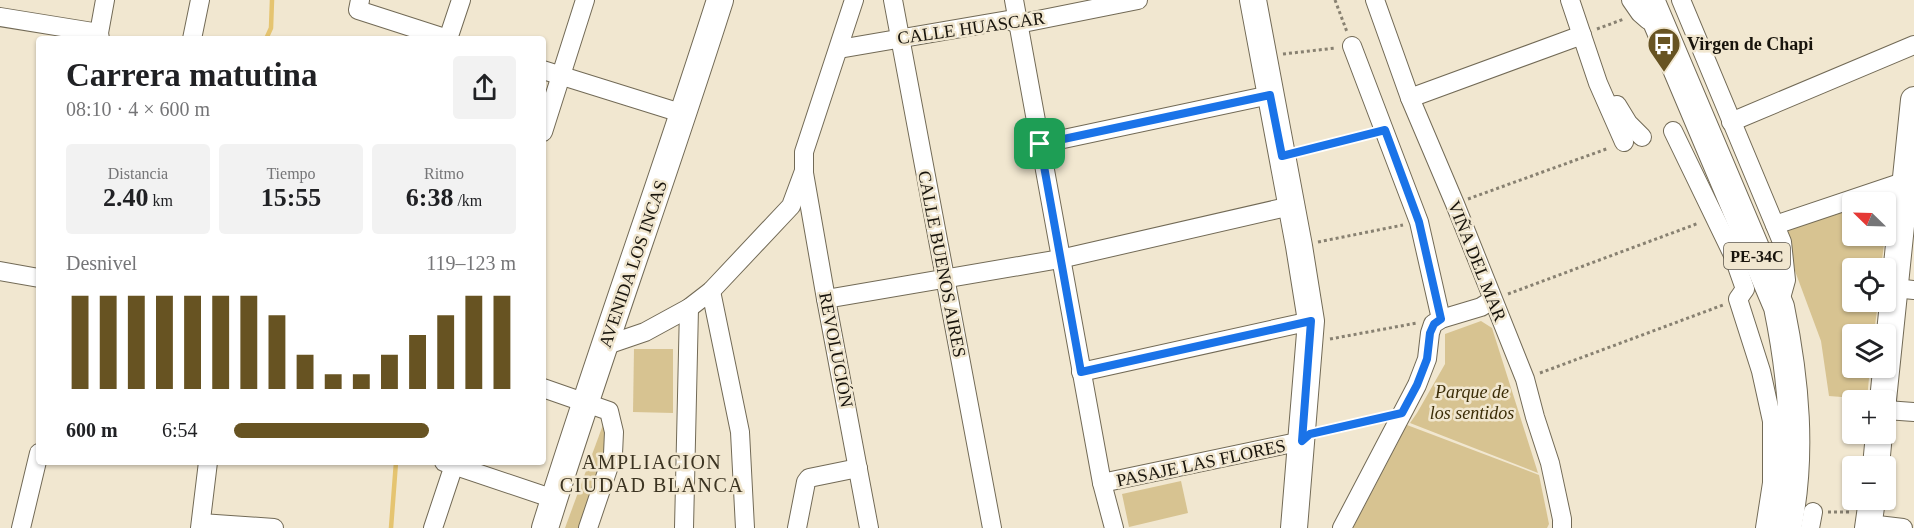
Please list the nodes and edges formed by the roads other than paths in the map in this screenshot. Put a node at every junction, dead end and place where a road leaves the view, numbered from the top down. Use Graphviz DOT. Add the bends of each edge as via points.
graph roads {
  1 [pos="105,0"];
  2 [pos="200,0"];
  3 [pos="460,0"];
  4 [pos="585,0"];
  5 [pos="720,0"];
  6 [pos="854,0"];
  7 [pos="893,0"];
  8 [pos="1014,0"];
  9 [pos="1138,0"];
  10 [pos="1253,0"];
  11 [pos="1375,0"];
  12 [pos="1570,0"];
  13 [pos="1681,0"];
  14 [pos="359,5"];
  15 [pos="1644,9"];
  16 [pos="0,17"];
  17 [pos="1018,24"];
  18 [pos="1582,35"];
  19 [pos="99,36"];
  20 [pos="193,36"];
  21 [pos="440,36"];
  22 [pos="449,36"];
  23 [pos="901,38"];
  24 [pos="1914,45"];
  25 [pos="1352,46"];
  26 [pos="839,49"];
  27 [pos="546,71"];
  28 [pos="562,76"];
  29 [pos="1598,83"];
  30 [pos="1270,95"];
  31 [pos="1410,98"];
  32 [pos="1914,100"];
  33 [pos="684,114"];
  34 [pos="1731,122"];
  35 [pos="546,123"];
  36 [pos="1673,131"];
  37 [pos="1642,137"];
  38 [pos="1624,142"];
  39 [pos="1040,144"];
  40 [pos="804,171"];
  41 [pos="1909,176"];
  42 [pos="1292,206"];
  43 [pos="1775,225"];
  44 [pos="1060,259"];
  45 [pos="0,271"];
  46 [pos="36,277"];
  47 [pos="945,278"];
  48 [pos="1904,289"];
  49 [pos="711,291"];
  50 [pos="1742,294"];
  51 [pos="825,299"];
  52 [pos="1492,300"];
  53 [pos="1779,307"];
  54 [pos="689,308"];
  55 [pos="1441,319"];
  56 [pos="1311,332"];
  57 [pos="604,346"];
  58 [pos="1081,372"];
  59 [pos="546,389"];
  60 [pos="1792,390"];
  61 [pos="1885,390"];
  62 [pos="586,402"];
  63 [pos="1896,411"];
  64 [pos="1914,412"];
  65 [pos="1302,441"];
  66 [pos="36,465"];
  67 [pos="208,465"];
  68 [pos="449,465"];
  69 [pos="452,465"];
  70 [pos="858,468"];
  71 [pos="1782,482"];
  72 [pos="1102,483"];
  73 [pos="554,499"];
  74 [pos="1870,516"];
  75 [pos="200,525"];
  76 [pos="21,528"];
  77 [pos="274,528"];
  78 [pos="433,528"];
  79 [pos="545,528"];
  80 [pos="588,528"];
  81 [pos="684,528"];
  82 [pos="745,528"];
  83 [pos="797,528"];
  84 [pos="869,528"];
  85 [pos="992,528"];
  86 [pos="1114,528"];
  87 [pos="1294,528"];
  88 [pos="1342,528"];
  89 [pos="1562,528"];
  90 [pos="1765,528"];
  91 [pos="1786,528"];
  92 [pos="1903,528"];
  1 -- 19 [label="street"];
  2 -- 20 [label="street"];
  3 -- 22 [label="street"];
  4 -- 28 [label="street"];
  5 -- 33 [label="street, AVENIDA LOS INCAS"];
  6 -- 26 [label="street"];
  7 -- 23 [label="street, CALLE BUENOS AIRES"];
  8 -- 17 [label="street"];
  9 -- 17 [label="street, CALLE HUASCAR"];
  10 -- 30 [label="street"];
  11 -- 31 [label="street, VIÑA DEL MAR"];
  12 -- 18 [label="street"];
  13 -- 34 [label="street"];
  14 -- 21 [label="street"];
  15 -- 53 [label="main road, PE-34C"];
  16 -- 19 [label="street"];
  17 -- 23 [label="street, CALLE HUASCAR" via="1008,20"];
  17 -- 39 [label="street"];
  18 -- 29 [label="street"];
  18 -- 31 [label="street"];
  23 -- 26 [label="street, CALLE HUASCAR"];
  23 -- 47 [label="street, CALLE BUENOS AIRES"];
  24 -- 34 [label="street"];
  25 -- 55 [label="street" via="1419,222"];
  26 -- 40 [label="street" via="804,152"];
  27 -- 28 [label="street"];
  28 -- 33 [label="street"];
  28 -- 35 [label="street"];
  29 -- 37 [label="street"];
  29 -- 38 [label="street"];
  30 -- 39 [label="street"];
  30 -- 42 [label="street"];
  31 -- 52 [label="street, VIÑA DEL MAR"];
  32 -- 41 [label="street"];
  33 -- 57 [label="street, AVENIDA LOS INCAS"];
  34 -- 43 [label="street"];
  36 -- 50 [label="street" via="1733,255"];
  39 -- 44 [label="street"];
  40 -- 49 [label="street" via="791,206"];
  40 -- 51 [label="street, REVOLUCIÓN"];
  41 -- 43 [label="street"];
  41 -- 48 [label="street"];
  42 -- 44 [label="street"];
  42 -- 56 [label="street"];
  43 -- 53 [label="street" via="1782,242 1786,280"];
  44 -- 47 [label="street"];
  44 -- 58 [label="street"];
  45 -- 46 [label="street"];
  47 -- 51 [label="street"];
  47 -- 85 [label="street, CALLE BUENOS AIRES"];
  48 -- 61 [label="street"];
  49 -- 54 [label="street"];
  49 -- 82 [label="street" via="740,432"];
  50 -- 60 [label="street" via="1776,377"];
  50 -- 71 [label="street"];
  51 -- 70 [label="street, REVOLUCIÓN"];
  52 -- 55 [label="street"];
  52 -- 89 [label="street, VIÑA DEL MAR" via="1525,379 1550,464"];
  53 -- 60 [label="main road, PE-34C"];
  54 -- 57 [label="street" via="645,332"];
  54 -- 81 [label="street"];
  55 -- 88 [label="street" via="1430,333 1427,359 1417,385"];
  56 -- 58 [label="street"];
  56 -- 65 [label="street"];
  57 -- 62 [label="street, AVENIDA LOS INCAS"];
  58 -- 72 [label="street"];
  59 -- 62 [label="street"];
  60 -- 71 [label="main road, PE-34C" via="1795,444"];
  62 -- 73 [label="street, AVENIDA LOS INCAS"];
  62 -- 80 [label="street" via="609,411 614,432 613,454"];
  63 -- 64 [label="street"];
  65 -- 72 [label="street, PASAJE LAS FLORES"];
  65 -- 87 [label="street"];
  66 -- 76 [label="street"];
  67 -- 75 [label="street"];
  68 -- 78 [label="street"];
  69 -- 73 [label="street"];
  70 -- 83 [label="street" via="808,478"];
  70 -- 84 [label="street, REVOLUCIÓN"];
  71 -- 90 [label="street"];
  71 -- 91 [label="main road, PE-34C"];
  72 -- 86 [label="street"];
  73 -- 79 [label="street, AVENIDA LOS INCAS"];
  74 -- 92 [label="street"];
  75 -- 77 [label="street"];
}
